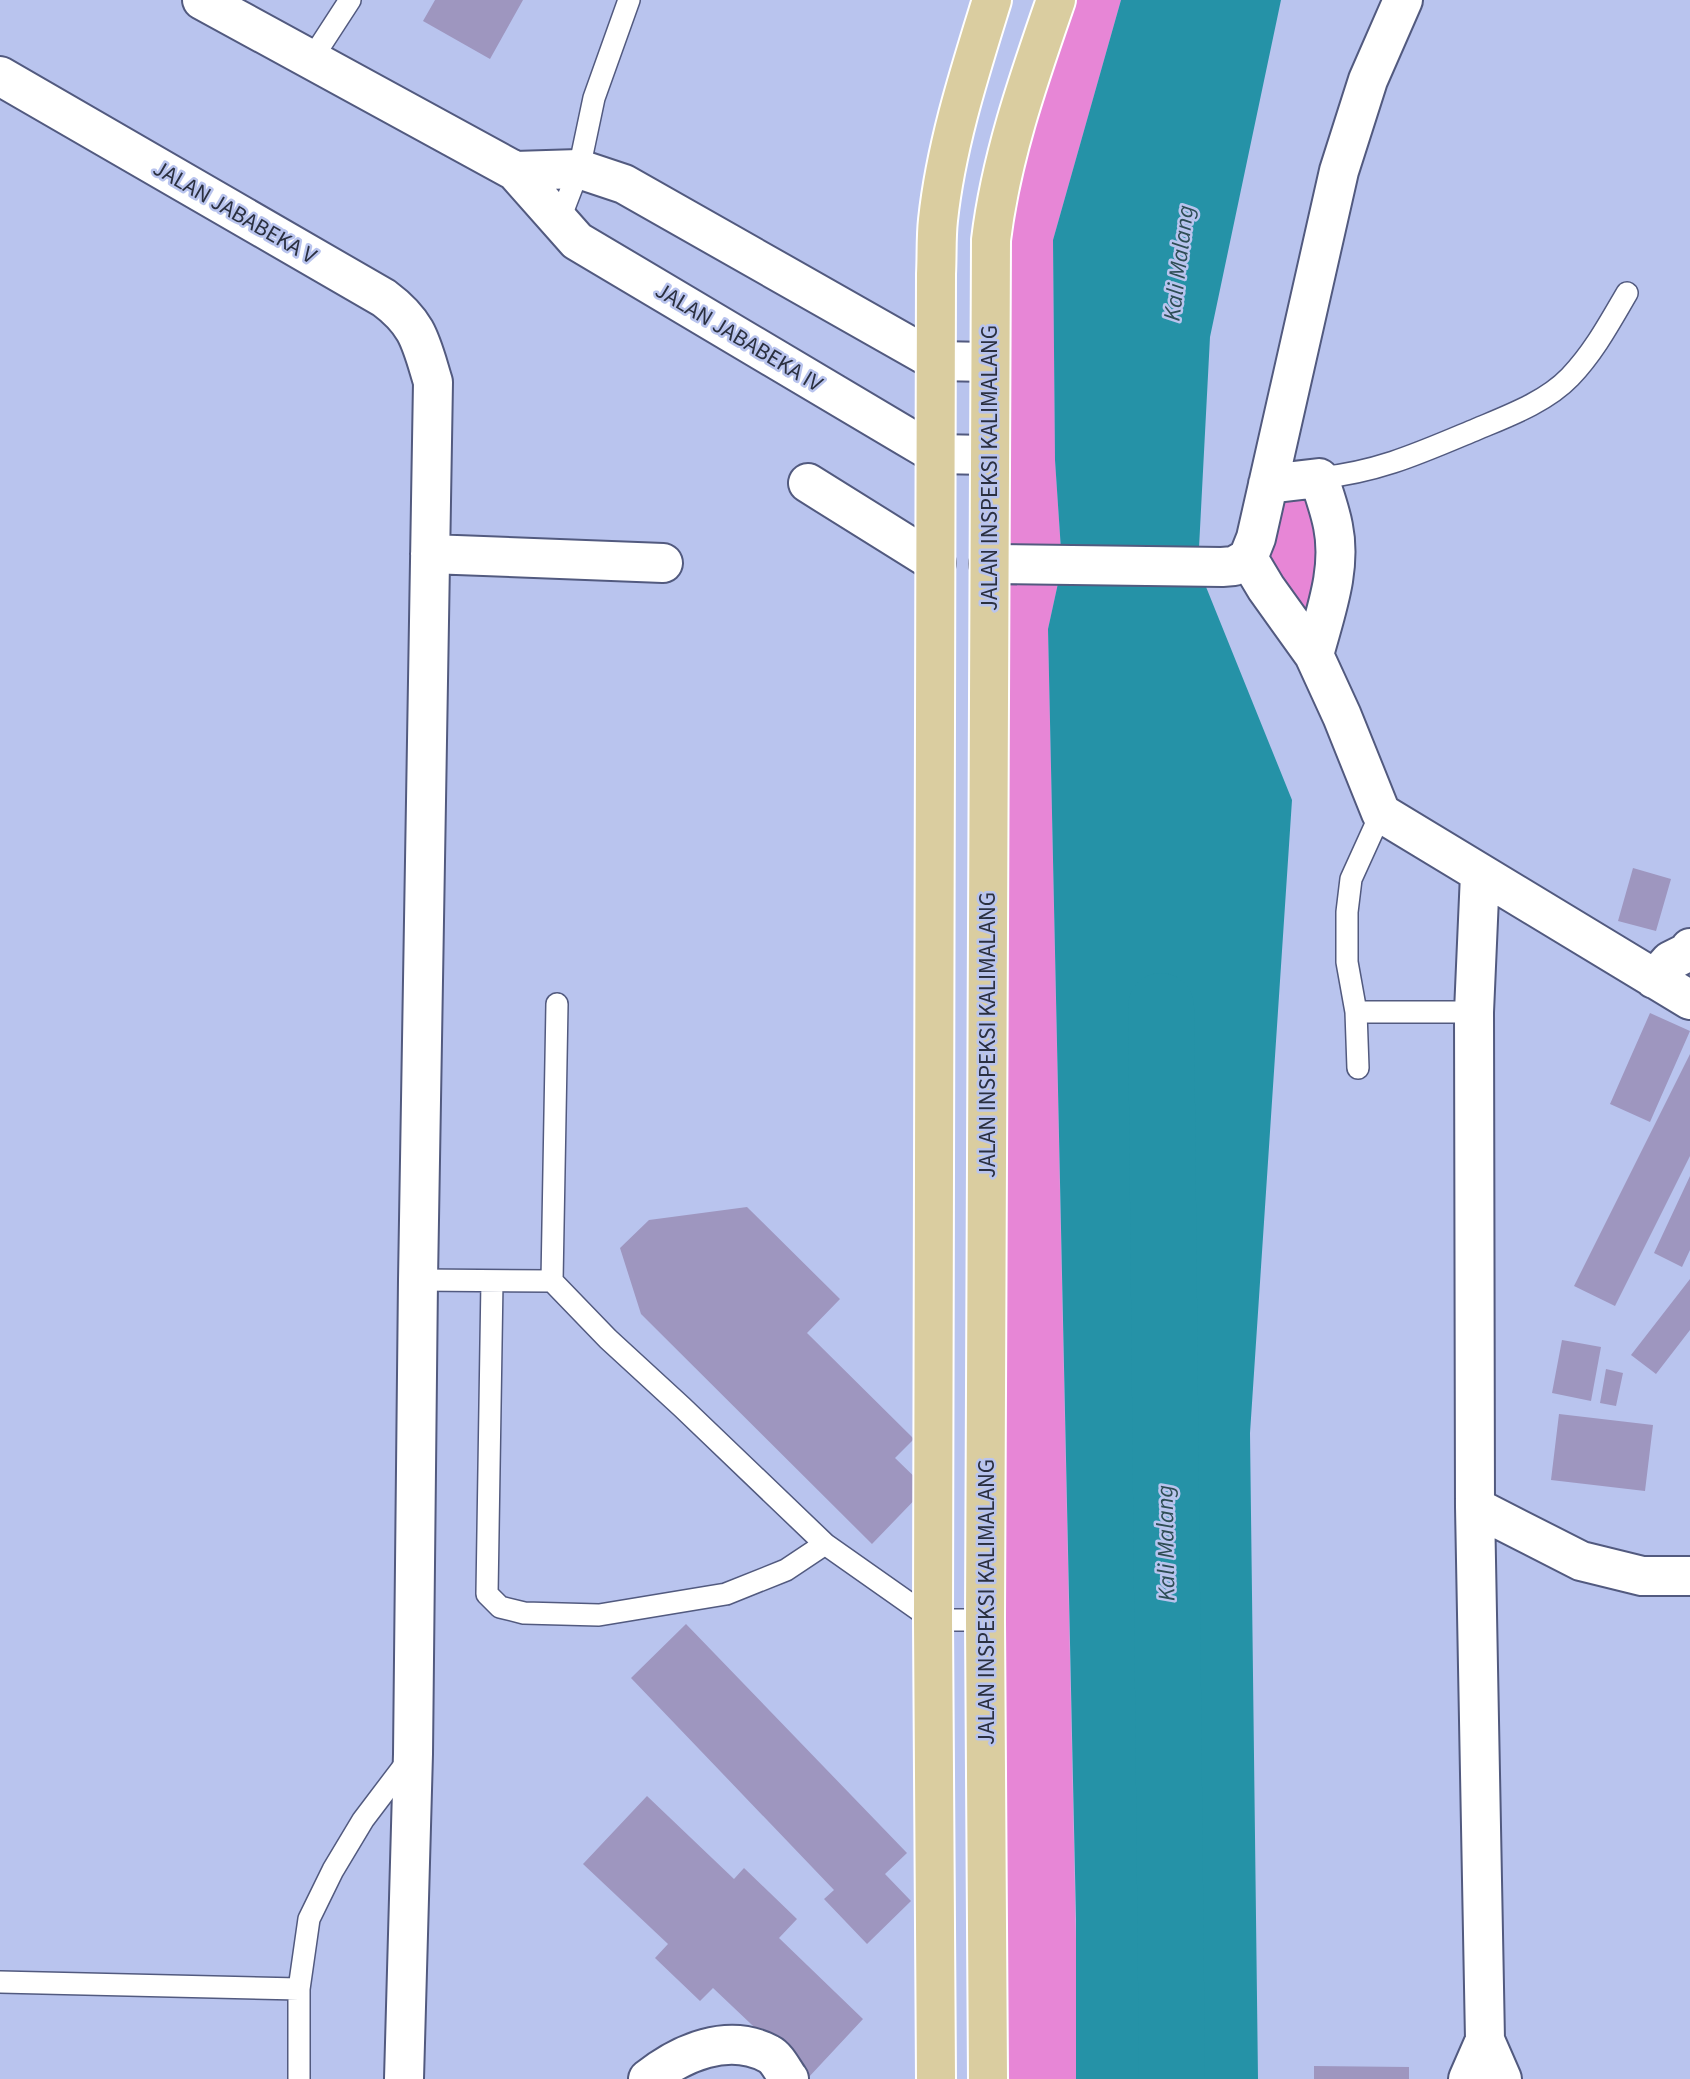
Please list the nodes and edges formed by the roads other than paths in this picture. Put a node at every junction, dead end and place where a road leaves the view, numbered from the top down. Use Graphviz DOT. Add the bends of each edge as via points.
graph roads {
  1 [pos="202,0"];
  2 [pos="350,0"];
  3 [pos="629,0"];
  4 [pos="992,0"];
  5 [pos="1056,0"];
  6 [pos="1403,0"];
  7 [pos="311,60"];
  8 [pos="0,76"];
  9 [pos="579,169"];
  10 [pos="515,171"];
  11 [pos="559,220"];
  12 [pos="990,271"];
  13 [pos="936,274"];
  14 [pos="1627,293"];
  15 [pos="936,361"];
  16 [pos="989,362"];
  17 [pos="936,454"];
  18 [pos="989,455"];
  19 [pos="1319,478"];
  20 [pos="808,483"];
  21 [pos="1268,484"];
  22 [pos="430,554"];
  23 [pos="1248,558"];
  24 [pos="663,563"];
  25 [pos="936,563"];
  26 [pos="989,564"];
  27 [pos="1314,655"];
  28 [pos="1381,813"];
  29 [pos="1480,874"];
  30 [pos="1690,948"];
  31 [pos="1654,979"];
  32 [pos="1690,1000"];
  33 [pos="557,1004"];
  34 [pos="1356,1012"];
  35 [pos="1474,1012"];
  36 [pos="1358,1068"];
  37 [pos="418,1280"];
  38 [pos="492,1281"];
  39 [pos="552,1281"];
  40 [pos="1475,1507"];
  41 [pos="825,1545"];
  42 [pos="1690,1576"];
  43 [pos="933,1620"];
  44 [pos="985,1620"];
  45 [pos="413,1754"];
  46 [pos="0,1982"];
  47 [pos="299,1989"];
  48 [pos="1485,2040"];
  49 [pos="299,2079"];
  50 [pos="404,2079"];
  51 [pos="648,2079"];
  52 [pos="789,2079"];
  53 [pos="936,2079"];
  54 [pos="988,2079"];
  55 [pos="1468,2079"];
  56 [pos="1502,2079"];
  1 -- 7 [label="street, JALAN JABABEKA IV"];
  2 -- 7 [label="lane"];
  3 -- 9 [label="lane" via="594,98"];
  4 -- 13 [label="main road" via="948,161 938,220"];
  5 -- 12 [label="main road, JALAN INSPEKSI KALIMALANG" via="996,200"];
  6 -- 21 [label="street" via="1368,80 1339,171"];
  7 -- 10 [label="street, JALAN JABABEKA IV"];
  8 -- 22 [label="street, JALAN JABABEKA V" via="404,313 418,336 433,382"];
  9 -- 10 [label="street"];
  9 -- 11 [label="lane"];
  9 -- 15 [label="street" via="624,184"];
  10 -- 11 [label="street, JALAN JABABEKA IV"];
  11 -- 17 [label="street, JALAN JABABEKA IV" via="577,241"];
  12 -- 13 [label="main road" via="971,289 958,289"];
  12 -- 16 [label="main road, JALAN INSPEKSI KALIMALANG"];
  13 -- 15 [label="main road"];
  14 -- 19 [label="lane" via="1595,347 1549,394 1399,462"];
  15 -- 16 [label="street"];
  15 -- 17 [label="main road"];
  16 -- 18 [label="main road, JALAN INSPEKSI KALIMALANG"];
  17 -- 18 [label="street, JALAN JABABEKA IV"];
  17 -- 25 [label="main road"];
  18 -- 26 [label="main road, JALAN INSPEKSI KALIMALANG"];
  19 -- 21 [label="street"];
  19 -- 27 [label="street" via="1334,527 1335,566"];
  20 -- 25 [label="street"];
  21 -- 23 [label="street"];
  22 -- 24 [label="street"];
  22 -- 37 [label="street, JALAN JABABEKA V"];
  23 -- 26 [label="street" via="1234,566 1211,567"];
  23 -- 27 [label="street"];
  25 -- 43 [label="main road"];
  26 -- 44 [label="main road, JALAN INSPEKSI KALIMALANG"];
  27 -- 28 [label="street"];
  28 -- 29 [label="street"];
  28 -- 34 [label="lane" via="1352,879 1346,912 1347,962"];
  29 -- 31 [label="street"];
  29 -- 35 [label="street"];
  30 -- 31 [label="street"];
  31 -- 32 [label="street"];
  33 -- 39 [label="lane"];
  34 -- 35 [label="lane"];
  34 -- 36 [label="lane"];
  35 -- 40 [label="street"];
  37 -- 38 [label="lane"];
  37 -- 45 [label="street, JALAN JABABEKA V"];
  38 -- 39 [label="lane"];
  38 -- 41 [label="lane" via="488,1594 500,1607 524,1613 598,1615 726,1594 786,1570"];
  39 -- 41 [label="lane"];
  40 -- 42 [label="street" via="1581,1561 1642,1576"];
  40 -- 48 [label="street"];
  41 -- 43 [label="lane"];
  43 -- 44 [label="lane"];
  43 -- 53 [label="main road"];
  44 -- 54 [label="main road, JALAN INSPEKSI KALIMALANG"];
  45 -- 47 [label="lane" via="363,1821 309,1919"];
  45 -- 50 [label="street, JALAN JABABEKA V"];
  46 -- 47 [label="lane"];
  47 -- 49 [label="lane"];
  48 -- 55 [label="street"];
  48 -- 56 [label="street"];
  51 -- 52 [label="street" via="687,2054 723,2045 771,2054"];
}
